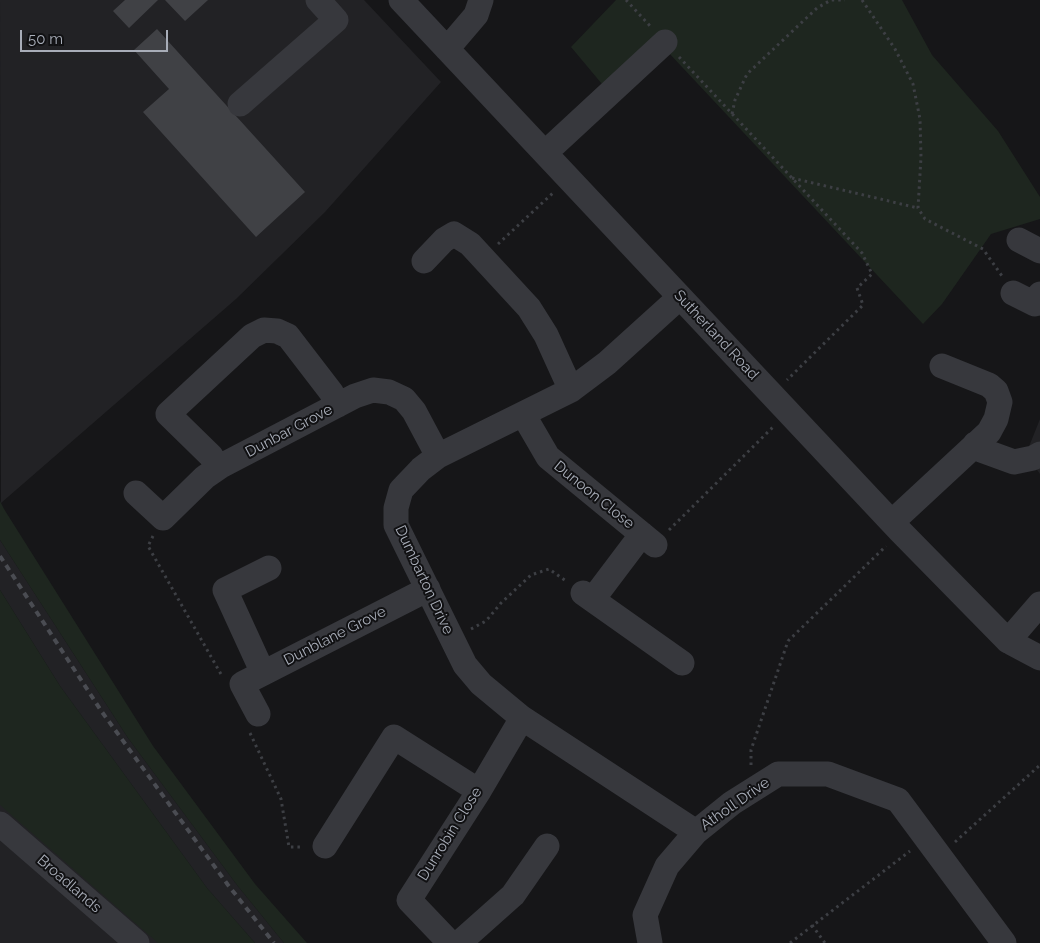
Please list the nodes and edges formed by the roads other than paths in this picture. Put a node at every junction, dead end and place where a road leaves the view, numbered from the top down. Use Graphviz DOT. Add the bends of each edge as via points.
graph roads {
  1 [pos="318,0"];
  2 [pos="401,0"];
  3 [pos="481,0"];
  4 [pos="665,42"];
  5 [pos="447,49"];
  6 [pos="240,104"];
  7 [pos="546,153"];
  8 [pos="424,261"];
  9 [pos="1013,293"];
  10 [pos="1040,294"];
  11 [pos="680,297"];
  12 [pos="942,366"];
  13 [pos="571,390"];
  14 [pos="338,405"];
  15 [pos="523,414"];
  16 [pos="975,444"];
  17 [pos="438,456"];
  18 [pos="1038,460"];
  19 [pos="218,468"];
  20 [pos="136,493"];
  21 [pos="896,527"];
  22 [pos="269,568"];
  23 [pos="428,589"];
  24 [pos="1038,607"];
  25 [pos="1008,641"];
  26 [pos="1040,658"];
  27 [pos="682,663"];
  28 [pos="253,678"];
  29 [pos="258,714"];
  30 [pos="522,718"];
  31 [pos="478,791"];
  32 [pos="0,824"];
  33 [pos="696,832"];
  34 [pos="325,846"];
  35 [pos="547,846"];
  36 [pos="137,943"];
  37 [pos="450,943"];
  38 [pos="459,943"];
  39 [pos="650,943"];
  40 [pos="1004,943"];
  1 -- 6 [label="street" via="336,20"];
  2 -- 5 [label="street, Sutherland Road"];
  3 -- 5 [label="street" via="476,15"];
  4 -- 7 [label="street"];
  5 -- 7 [label="street, Sutherland Road"];
  7 -- 11 [label="street, Sutherland Road"];
  8 -- 13 [label="street" via="454,234 470,244 530,308"];
  9 -- 10 [label="street" via="1035,304"];
  11 -- 13 [label="street, Dumbarton Drive" via="607,363"];
  11 -- 21 [label="street, Sutherland Road"];
  12 -- 16 [label="street" via="989,385 996,391 1000,402 996,419 989,432"];
  13 -- 15 [label="street, Dumbarton Drive"];
  14 -- 17 [label="street, Dunbar Grove" via="373,390 389,392 404,399"];
  14 -- 19 [label="street, Dunbar Grove"];
  14 -- 19 [label="street" via="288,336 264,330 252,336 168,414"];
  15 -- 17 [label="street, Dumbarton Drive"];
  15 -- 27 [label="street, Dunoon Close" via="548,457 648,539 588,596"];
  16 -- 18 [label="street" via="981,450 1014,462"];
  16 -- 21 [label="street"];
  17 -- 23 [label="street, Dumbarton Drive" via="401,490 396,508 396,525"];
  19 -- 20 [label="street, Dunbar Grove" via="164,518"];
  21 -- 25 [label="street, Sutherland Road"];
  22 -- 28 [label="street" via="225,590"];
  23 -- 28 [label="street, Dunblane Grove"];
  23 -- 30 [label="street, Dumbarton Drive" via="465,664 481,684"];
  24 -- 25 [label="street"];
  25 -- 26 [label="street, Sutherland Road"];
  28 -- 29 [label="street"];
  30 -- 31 [label="street, Dunrobin Close"];
  30 -- 33 [label="street, Dumbarton Drive"];
  31 -- 34 [label="street" via="394,737"];
  31 -- 37 [label="street, Dunrobin Close" via="409,900"];
  32 -- 36 [label="street, Broadlands"];
  33 -- 39 [label="street, Atholl Drive" via="667,866 645,915"];
  33 -- 40 [label="street, Atholl Drive" via="732,803 778,774 828,774 898,800"];
  35 -- 38 [label="street" via="513,895"];
}
